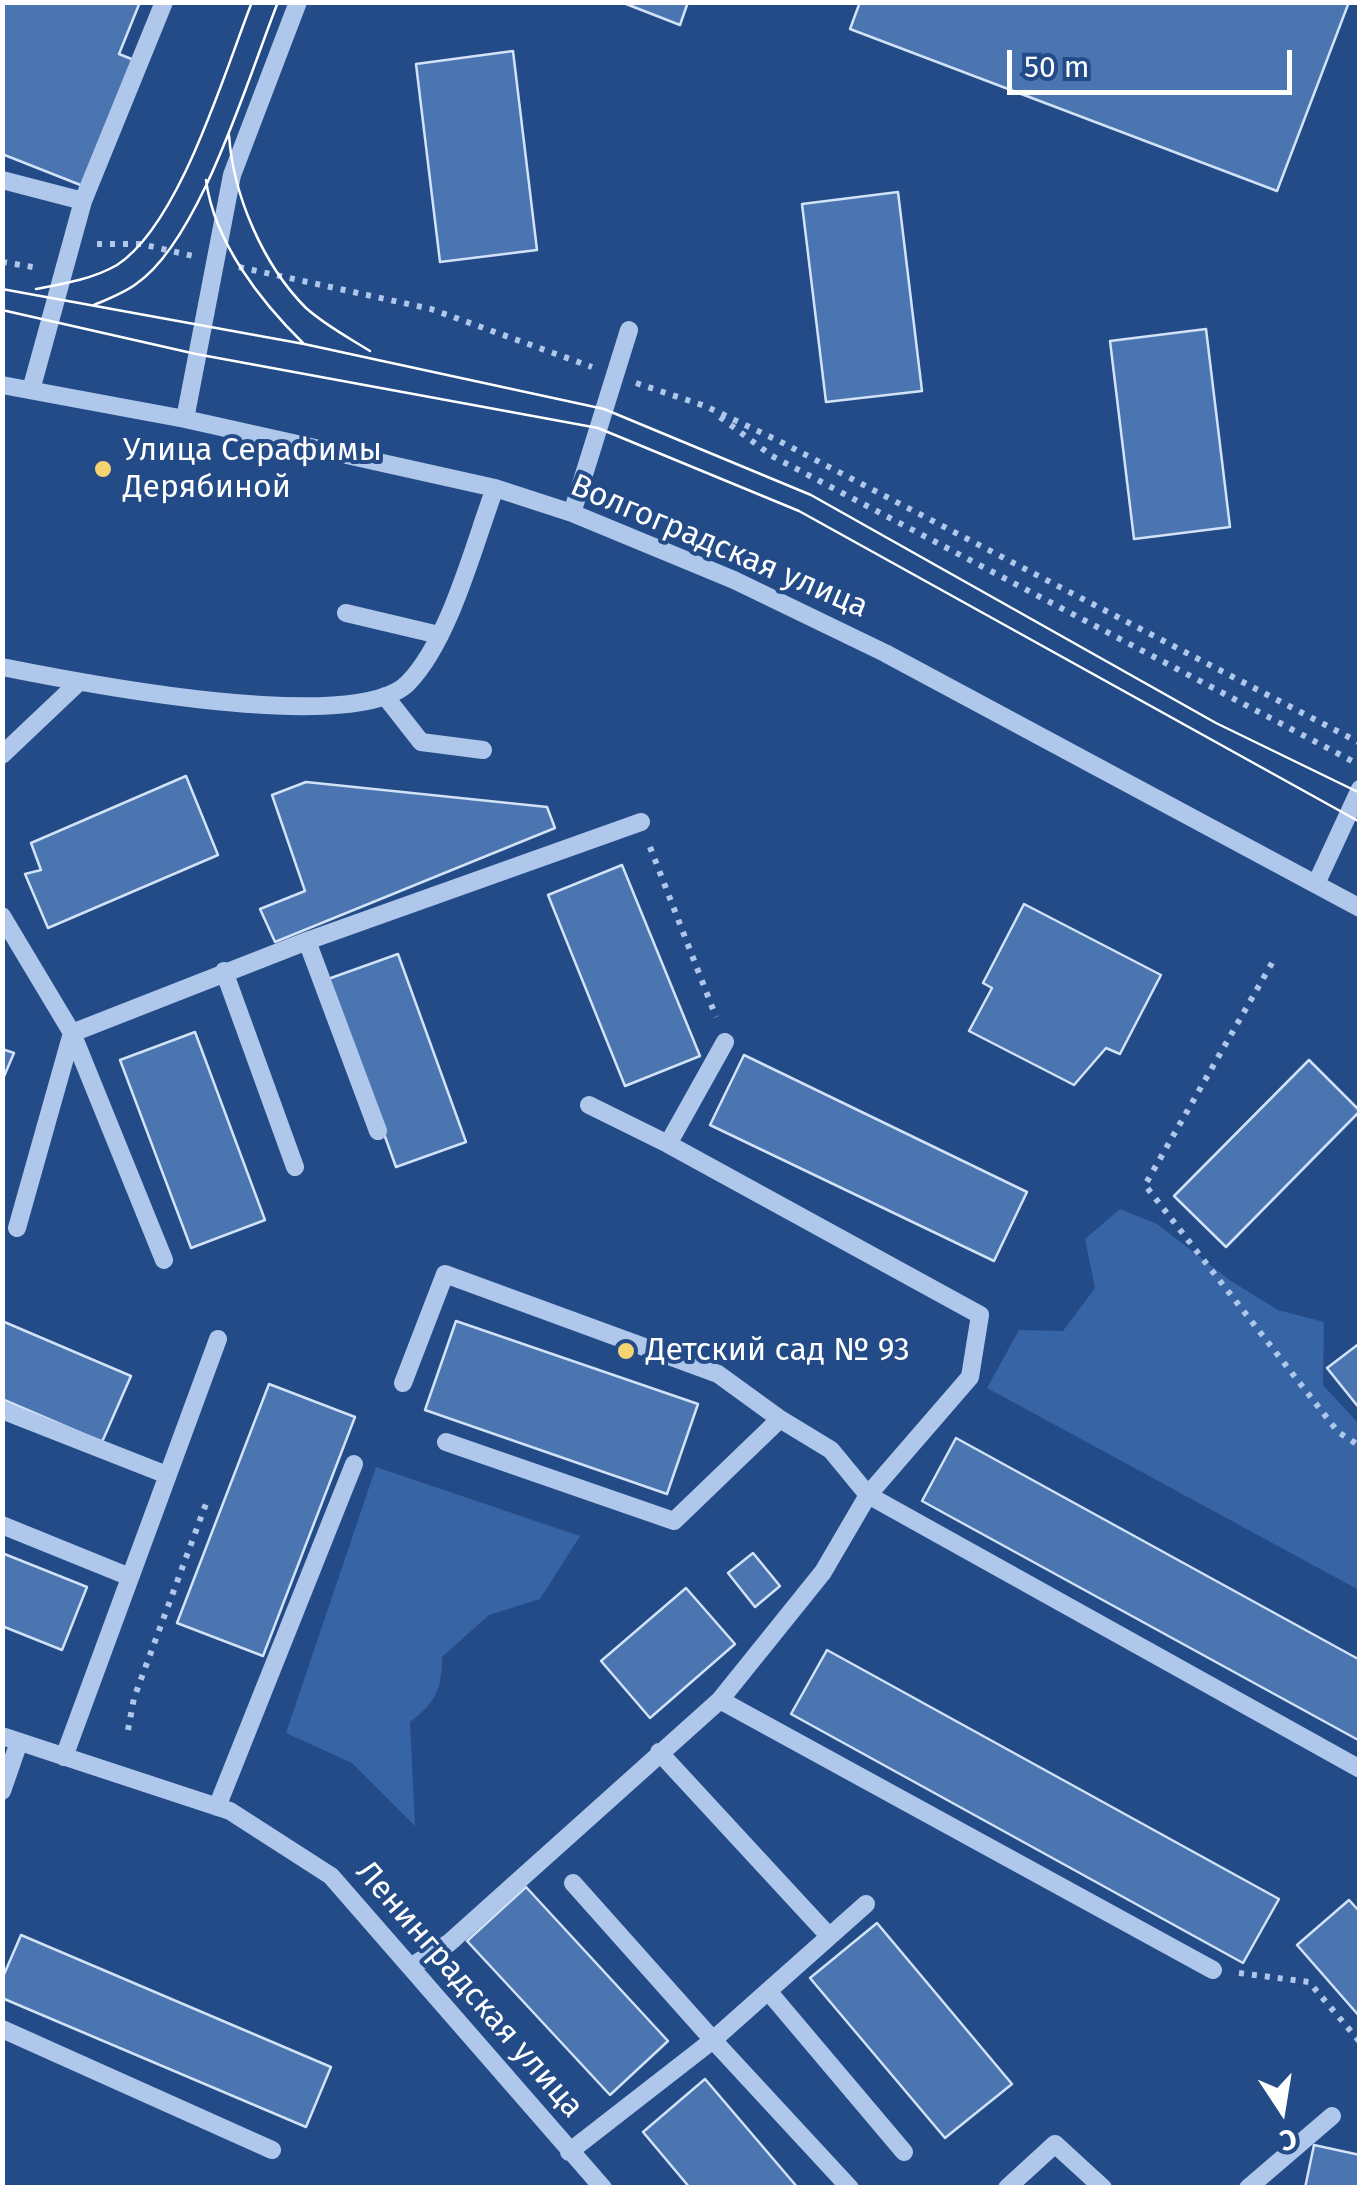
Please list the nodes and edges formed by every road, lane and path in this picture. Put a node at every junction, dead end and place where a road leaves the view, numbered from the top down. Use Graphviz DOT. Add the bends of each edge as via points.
graph roads {
  1 [pos="164,2"];
  2 [pos="298,2"];
  3 [pos="2,180"];
  4 [pos="83,201"];
  5 [pos="212,260"];
  6 [pos="2,262"];
  7 [pos="63,272"];
  8 [pos="629,330"];
  9 [pos="614,375"];
  10 [pos="2,385"];
  11 [pos="31,390"];
  12 [pos="705,406"];
  13 [pos="185,420"];
  14 [pos="495,488"];
  15 [pos="572,513"];
  16 [pos="346,614"];
  17 [pos="439,635"];
  18 [pos="2,667"];
  19 [pos="79,682"];
  20 [pos="385,696"];
  21 [pos="1360,743"];
  22 [pos="482,750"];
  23 [pos="2,755"];
  24 [pos="1360,765"];
  25 [pos="1360,789"];
  26 [pos="641,822"];
  27 [pos="1316,884"];
  28 [pos="1360,908"];
  29 [pos="2,916"];
  30 [pos="307,941"];
  31 [pos="1272,963"];
  32 [pos="224,971"];
  33 [pos="72,1033"];
  34 [pos="726,1042"];
  35 [pos="589,1105"];
  36 [pos="378,1130"];
  37 [pos="668,1144"];
  38 [pos="294,1167"];
  39 [pos="17,1228"];
  40 [pos="164,1260"];
  41 [pos="218,1338"];
  42 [pos="402,1383"];
  43 [pos="2,1410"];
  44 [pos="780,1420"];
  45 [pos="446,1442"];
  46 [pos="1360,1446"];
  47 [pos="354,1464"];
  48 [pos="167,1476"];
  49 [pos="868,1495"];
  50 [pos="207,1500"];
  51 [pos="2,1525"];
  52 [pos="130,1577"];
  53 [pos="720,1700"];
  54 [pos="128,1730"];
  55 [pos="11,1739"];
  56 [pos="660,1752"];
  57 [pos="64,1757"];
  58 [pos="1360,1769"];
  59 [pos="2,1791"];
  60 [pos="218,1807"];
  61 [pos="572,1883"];
  62 [pos="866,1904"];
  63 [pos="828,1936"];
  64 [pos="412,1966"];
  65 [pos="1213,1970"];
  66 [pos="768,1991"];
  67 [pos="2,2029"];
  68 [pos="713,2040"];
  69 [pos="1360,2042"];
  70 [pos="1332,2116"];
  71 [pos="272,2150"];
  72 [pos="570,2152"];
  73 [pos="904,2152"];
  74 [pos="603,2188"];
  75 [pos="850,2188"];
  76 [pos="1007,2188"];
  77 [pos="1103,2188"];
  78 [pos="1248,2188"];
  1 -- 4 [label="street"];
  2 -- 5 [label="street" via="232,175"];
  3 -- 4 [label="street"];
  4 -- 7 [label="street"];
  5 -- 7 [label="path" via="140,244 96,244"];
  5 -- 9 [label="path" via="431,309"];
  5 -- 13 [label="street"];
  6 -- 7 [label="path"];
  7 -- 11 [label="street"];
  8 -- 9 [label="street"];
  9 -- 12 [label="path"];
  9 -- 15 [label="street"];
  10 -- 11 [label="street, Волгоградская улица"];
  11 -- 13 [label="street, Волгоградская улица"];
  12 -- 21 [label="path"];
  12 -- 24 [label="path" via="772,456"];
  13 -- 14 [label="street, Волгоградская улица"];
  14 -- 15 [label="street, Волгоградская улица"];
  14 -- 17 [label="street"];
  15 -- 27 [label="street, Волгоградская улица" via="886,653"];
  16 -- 17 [label="street"];
  17 -- 20 [label="street" via="408,684"];
  18 -- 19 [label="street"];
  19 -- 20 [label="street" via="263,706"];
  19 -- 23 [label="street"];
  20 -- 22 [label="street" via="421,742"];
  25 -- 27 [label="street"];
  26 -- 30 [label="street"];
  26 -- 34 [label="path"];
  27 -- 28 [label="street, Волгоградская улица"];
  29 -- 33 [label="street"];
  30 -- 32 [label="street"];
  30 -- 36 [label="street"];
  31 -- 46 [label="path" via="1145,1185 1338,1432"];
  32 -- 33 [label="street"];
  32 -- 38 [label="street"];
  33 -- 39 [label="street"];
  33 -- 40 [label="street"];
  34 -- 37 [label="street"];
  35 -- 37 [label="street"];
  37 -- 49 [label="street" via="980,1315 970,1377"];
  41 -- 48 [label="street"];
  42 -- 44 [label="street" via="445,1274 718,1374"];
  43 -- 48 [label="street"];
  44 -- 45 [label="street" via="674,1521"];
  44 -- 49 [label="street" via="830,1450"];
  47 -- 60 [label="street"];
  48 -- 52 [label="street"];
  49 -- 53 [label="street" via="823,1572"];
  49 -- 58 [label="street"];
  50 -- 54 [label="path"];
  51 -- 52 [label="street"];
  52 -- 57 [label="street"];
  53 -- 56 [label="street"];
  53 -- 65 [label="street"];
  55 -- 57 [label="street, Ленинградская улица"];
  55 -- 59 [label="street"];
  56 -- 63 [label="street"];
  56 -- 64 [label="street" via="449,1943"];
  57 -- 60 [label="street, Ленинградская улица"];
  60 -- 64 [label="street, Ленинградская улица" via="331,1876"];
  61 -- 68 [label="street"];
  62 -- 63 [label="street"];
  63 -- 66 [label="street"];
  64 -- 72 [label="street, Ленинградская улица"];
  65 -- 69 [label="path" via="1309,1982"];
  66 -- 68 [label="street"];
  66 -- 73 [label="street"];
  67 -- 71 [label="street"];
  68 -- 72 [label="street"];
  68 -- 75 [label="street"];
  70 -- 78 [label="street"];
  72 -- 74 [label="street, Ленинградская улица"];
  76 -- 77 [label="street" via="1055,2144"];
}
